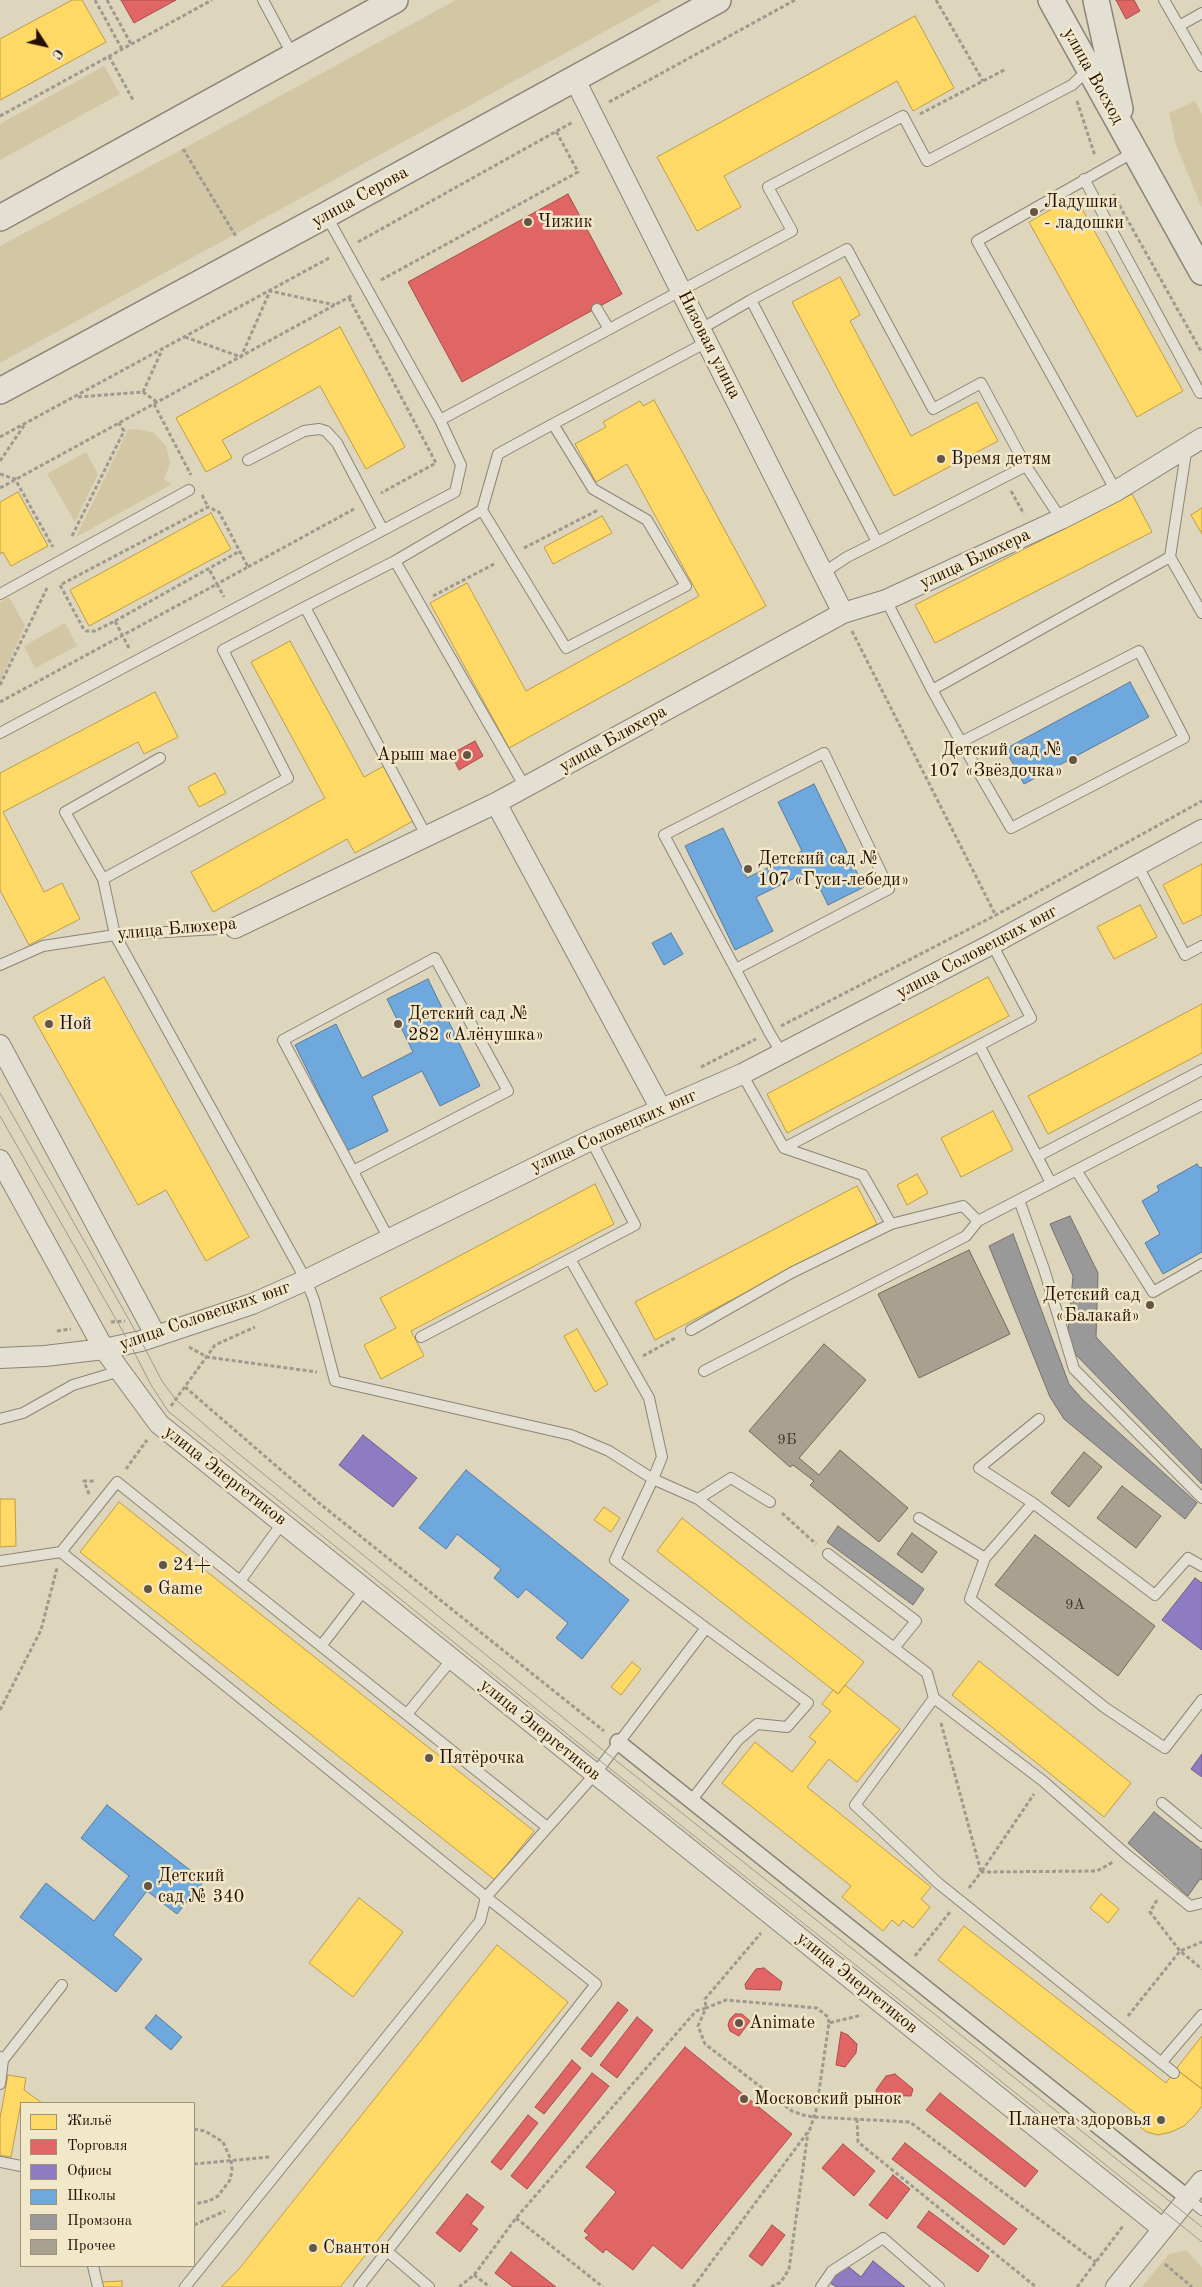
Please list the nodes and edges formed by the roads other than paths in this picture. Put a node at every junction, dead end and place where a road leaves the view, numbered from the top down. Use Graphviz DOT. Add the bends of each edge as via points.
graph roads {
  1 [pos="262,0"];
  2 [pos="395,0"];
  3 [pos="1051,0"];
  4 [pos="1096,0"];
  5 [pos="1164,0"];
  6 [pos="711,3"];
  7 [pos="1202,13"];
  8 [pos="1179,26"];
  9 [pos="293,56"];
  10 [pos="1202,66"];
  11 [pos="1089,69"];
  12 [pos="574,78"];
  13 [pos="1134,152"];
  14 [pos="1084,179"];
  15 [pos="326,215"];
  16 [pos="0,218"];
  17 [pos="1202,272"];
  18 [pos="681,291"];
  19 [pos="752,300"];
  20 [pos="597,308"];
  21 [pos="609,329"];
  22 [pos="704,336"];
  23 [pos="0,391"];
  24 [pos="1200,393"];
  25 [pos="440,420"];
  26 [pos="553,424"];
  27 [pos="1195,442"];
  28 [pos="248,460"];
  29 [pos="1026,466"];
  30 [pos="189,490"];
  31 [pos="1116,491"];
  32 [pos="482,510"];
  33 [pos="1061,519"];
  34 [pos="383,530"];
  35 [pos="878,542"];
  36 [pos="1170,557"];
  37 [pos="395,561"];
  38 [pos="823,573"];
  39 [pos="0,594"];
  40 [pos="886,600"];
  41 [pos="305,607"];
  42 [pos="843,613"];
  43 [pos="1202,613"];
  44 [pos="932,690"];
  45 [pos="0,733"];
  46 [pos="961,742"];
  47 [pos="160,758"];
  48 [pos="525,787"];
  49 [pos="496,803"];
  50 [pos="1202,830"];
  51 [pos="427,837"];
  52 [pos="1138,866"];
  53 [pos="103,879"];
  54 [pos="235,928"];
  55 [pos="115,935"];
  56 [pos="999,940"];
  57 [pos="1202,946"];
  58 [pos="0,965"];
  59 [pos="736,969"];
  60 [pos="0,1045"];
  61 [pos="979,1045"];
  62 [pos="782,1054"];
  63 [pos="1202,1070"];
  64 [pos="742,1074"];
  65 [pos="1202,1105"];
  66 [pos="661,1109"];
  67 [pos="591,1140"];
  68 [pos="784,1148"];
  69 [pos="1038,1156"];
  70 [pos="0,1160"];
  71 [pos="1076,1170"];
  72 [pos="353,1171"];
  73 [pos="1052,1183"];
  74 [pos="1019,1200"];
  75 [pos="978,1221"];
  76 [pos="891,1224"];
  77 [pos="389,1239"];
  78 [pos="570,1259"];
  79 [pos="1202,1264"];
  80 [pos="306,1280"];
  81 [pos="691,1330"];
  82 [pos="156,1336"];
  83 [pos="421,1337"];
  84 [pos="104,1348"];
  85 [pos="0,1358"];
  86 [pos="120,1371"];
  87 [pos="704,1371"];
  88 [pos="0,1411"];
  89 [pos="23,1413"];
  90 [pos="0,1419"];
  91 [pos="1039,1419"];
  92 [pos="653,1479"];
  93 [pos="1202,1498"];
  94 [pos="698,1499"];
  95 [pos="770,1502"];
  96 [pos="1033,1503"];
  97 [pos="919,1518"];
  98 [pos="283,1522"];
  99 [pos="61,1552"];
  100 [pos="828,1554"];
  101 [pos="985,1558"];
  102 [pos="0,1561"];
  103 [pos="1202,1566"];
  104 [pos="240,1580"];
  105 [pos="365,1588"];
  106 [pos="706,1628"];
  107 [pos="321,1646"];
  108 [pos="894,1648"];
  109 [pos="452,1659"];
  110 [pos="934,1698"];
  111 [pos="1202,1700"];
  112 [pos="407,1714"];
  113 [pos="618,1742"];
  114 [pos="595,1774"];
  115 [pos="691,1801"];
  116 [pos="1162,1803"];
  117 [pos="547,1827"];
  118 [pos="1202,1836"];
  119 [pos="486,1897"];
  120 [pos="1202,1903"];
  121 [pos="62,1985"];
  122 [pos="1202,2015"];
  123 [pos="2,2058"];
  124 [pos="1161,2063"];
  125 [pos="1174,2073"];
  126 [pos="0,2084"];
  127 [pos="0,2162"];
  128 [pos="20,2166"];
  129 [pos="1202,2181"];
  130 [pos="1195,2204"];
  131 [pos="1163,2228"];
  132 [pos="388,2252"];
  133 [pos="94,2267"];
  134 [pos="98,2287"];
  135 [pos="186,2287"];
  136 [pos="359,2287"];
  137 [pos="429,2287"];
  138 [pos="821,2287"];
  139 [pos="939,2287"];
  140 [pos="1116,2287"];
  1 -- 9 [label="lane"];
  2 -- 9 [label="street"];
  3 -- 11 [label="street, улица Восход"];
  4 -- 13 [label="street, улица Восход" via="1119,107"];
  5 -- 8 [label="lane"];
  6 -- 12 [label="street, улица Серова"];
  7 -- 8 [label="lane"];
  8 -- 10 [label="lane"];
  9 -- 16 [label="street"];
  11 -- 13 [label="street, улица Восход"];
  11 -- 18 [label="lane" via="1072,84 927,160 903,116 768,187 792,231"];
  12 -- 15 [label="street, улица Серова"];
  12 -- 18 [label="street, Низовая улица"];
  13 -- 14 [label="lane"];
  13 -- 17 [label="street, улица Восход"];
  14 -- 24 [label="lane"];
  14 -- 31 [label="lane" via="977,241"];
  15 -- 23 [label="street, улица Серова"];
  15 -- 25 [label="lane"];
  18 -- 21 [label="lane"];
  18 -- 22 [label="street, Низовая улица"];
  19 -- 22 [label="lane"];
  19 -- 29 [label="lane" via="846,249 933,409 980,383"];
  19 -- 35 [label="lane"];
  20 -- 21 [label="lane"];
  21 -- 25 [label="lane"];
  22 -- 26 [label="lane"];
  22 -- 38 [label="street, Низовая улица"];
  25 -- 34 [label="lane" via="461,465 455,492"];
  26 -- 32 [label="lane" via="498,454"];
  26 -- 32 [label="lane" via="593,489 647,520 686,586 566,648"];
  27 -- 31 [label="street, улица Блюхера"];
  27 -- 36 [label="lane"];
  28 -- 34 [label="lane" via="304,431 319,429 326,432 336,443"];
  29 -- 33 [label="lane"];
  29 -- 35 [label="lane"];
  30 -- 39 [label="lane"];
  31 -- 33 [label="street, улица Блюхера"];
  32 -- 37 [label="lane"];
  33 -- 40 [label="street, улица Блюхера"];
  34 -- 45 [label="lane"];
  35 -- 38 [label="lane"];
  36 -- 43 [label="lane"];
  36 -- 44 [label="lane"];
  37 -- 41 [label="lane"];
  37 -- 48 [label="lane"];
  38 -- 42 [label="street, Низовая улица"];
  40 -- 42 [label="street, улица Блюхера"];
  40 -- 44 [label="lane"];
  41 -- 51 [label="lane"];
  41 -- 53 [label="lane" via="223,650 288,778"];
  42 -- 48 [label="street, улица Блюхера"];
  44 -- 46 [label="lane"];
  46 -- 46 [label="lane" via="1011,828 1184,738 1139,651"];
  47 -- 53 [label="lane" via="65,812"];
  48 -- 49 [label="street, улица Блюхера"];
  49 -- 51 [label="street, улица Блюхера"];
  49 -- 66 [label="street"];
  50 -- 52 [label="street, улица Соловецких юнг"];
  51 -- 54 [label="street, улица Блюхера"];
  52 -- 56 [label="street, улица Соловецких юнг"];
  52 -- 57 [label="lane" via="1185,955"];
  53 -- 55 [label="lane"];
  54 -- 55 [label="lane, улица Блюхера"];
  55 -- 58 [label="lane, улица Блюхера" via="43,946"];
  55 -- 80 [label="lane"];
  56 -- 61 [label="lane" via="1031,1018"];
  56 -- 62 [label="street, улица Соловецких юнг"];
  59 -- 59 [label="lane" via="664,834 824,753 889,889"];
  59 -- 62 [label="lane"];
  60 -- 82 [label="street"];
  61 -- 68 [label="lane"];
  61 -- 69 [label="lane"];
  62 -- 64 [label="street, улица Соловецких юнг"];
  63 -- 69 [label="lane"];
  64 -- 66 [label="street, улица Соловецких юнг"];
  64 -- 68 [label="lane"];
  65 -- 71 [label="lane"];
  66 -- 67 [label="street, улица Соловецких юнг"];
  67 -- 77 [label="street, улица Соловецких юнг"];
  67 -- 78 [label="lane" via="635,1225"];
  68 -- 76 [label="lane" via="862,1175"];
  69 -- 73 [label="lane"];
  70 -- 84 [label="street, улица Энергетиков"];
  71 -- 73 [label="lane"];
  71 -- 79 [label="lane" via="1153,1292"];
  72 -- 72 [label="lane" via="283,1040 435,958 508,1091"];
  72 -- 77 [label="lane"];
  73 -- 74 [label="lane"];
  74 -- 75 [label="lane"];
  74 -- 93 [label="lane" via="1074,1369"];
  75 -- 76 [label="lane" via="962,1206"];
  75 -- 87 [label="lane" via="966,1236"];
  76 -- 81 [label="lane" via="791,1273"];
  77 -- 80 [label="street, улица Соловецких юнг"];
  78 -- 83 [label="lane"];
  78 -- 92 [label="lane" via="649,1398 662,1457"];
  80 -- 82 [label="street, улица Соловецких юнг" via="252,1304"];
  80 -- 92 [label="lane" via="335,1381 571,1435 609,1451"];
  82 -- 84 [label="street, улица Соловецких юнг"];
  84 -- 85 [label="street, улица Соловецких юнг"];
  84 -- 86 [label="street, улица Энергетиков"];
  86 -- 89 [label="lane" via="73,1385"];
  86 -- 98 [label="street, улица Энергетиков" via="158,1424"];
  88 -- 89 [label="lane"];
  89 -- 90 [label="lane"];
  91 -- 96 [label="lane" via="979,1468"];
  92 -- 94 [label="lane"];
  92 -- 106 [label="lane" via="615,1560"];
  94 -- 95 [label="lane" via="731,1478"];
  94 -- 108 [label="lane"];
  96 -- 101 [label="lane"];
  96 -- 103 [label="lane" via="1155,1595 1188,1558"];
  97 -- 101 [label="lane"];
  98 -- 104 [label="lane"];
  98 -- 105 [label="street, улица Энергетиков"];
  99 -- 102 [label="lane"];
  99 -- 104 [label="lane" via="117,1482"];
  99 -- 119 [label="lane"];
  100 -- 108 [label="lane" via="916,1621"];
  101 -- 111 [label="lane" via="970,1599 1104,1707 1165,1748"];
  104 -- 107 [label="lane"];
  105 -- 107 [label="lane"];
  105 -- 109 [label="street, улица Энергетиков"];
  106 -- 113 [label="lane"];
  106 -- 115 [label="lane" via="808,1703 787,1727 757,1724 738,1740"];
  107 -- 112 [label="lane"];
  108 -- 110 [label="lane" via="927,1673"];
  109 -- 112 [label="lane"];
  109 -- 114 [label="street, улица Энергетиков"];
  110 -- 120 [label="lane" via="1043,1781 1190,1906"];
  110 -- 124 [label="lane" via="855,1805 938,1883"];
  112 -- 117 [label="lane"];
  113 -- 114 [label="lane"];
  113 -- 115 [label="street"];
  114 -- 117 [label="lane"];
  114 -- 131 [label="street, улица Энергетиков"];
  115 -- 130 [label="street"];
  116 -- 118 [label="lane"];
  117 -- 119 [label="lane"];
  119 -- 132 [label="lane" via="596,1984"];
  119 -- 135 [label="lane" via="480,1921"];
  121 -- 123 [label="lane"];
  122 -- 124 [label="lane"];
  123 -- 126 [label="lane"];
  124 -- 125 [label="lane"];
  127 -- 128 [label="lane"];
  129 -- 130 [label="street"];
  130 -- 131 [label="street"];
  131 -- 140 [label="street"];
  132 -- 136 [label="lane"];
  132 -- 137 [label="lane"];
  133 -- 134 [label="lane"];
  138 -- 139 [label="lane" via="832,2271 883,2238"];
}
